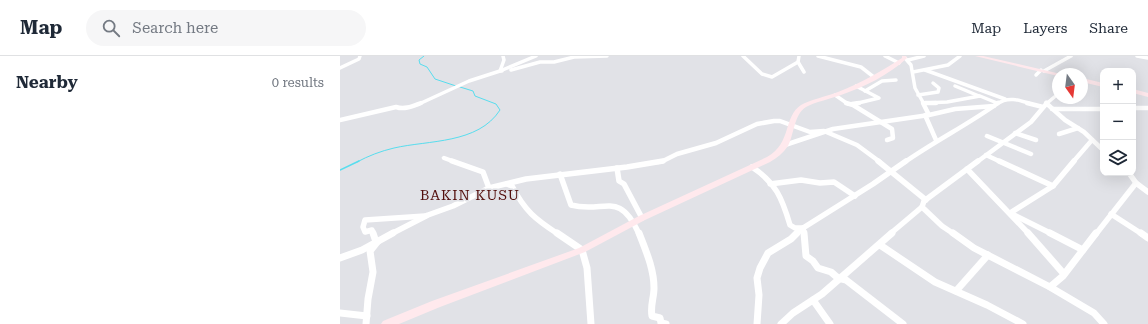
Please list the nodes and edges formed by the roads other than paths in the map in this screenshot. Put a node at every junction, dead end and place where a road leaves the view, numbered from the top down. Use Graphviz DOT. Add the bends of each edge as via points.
graph roads {
  1 [pos="360,56"];
  2 [pos="503,56"];
  3 [pos="536,56"];
  4 [pos="607,56"];
  5 [pos="743,56"];
  6 [pos="799,56"];
  7 [pos="818,56"];
  8 [pos="885,56"];
  9 [pos="924,56"];
  10 [pos="960,56"];
  11 [pos="977,56"];
  12 [pos="983,56"];
  13 [pos="1071,56"];
  14 [pos="1137,56"];
  15 [pos="1148,58"];
  16 [pos="904,59"];
  17 [pos="798,62"];
  18 [pos="340,68"];
  19 [pos="925,70"];
  20 [pos="1044,70"];
  21 [pos="500,71"];
  22 [pos="804,72"];
  23 [pos="913,72"];
  24 [pos="1052,72"];
  25 [pos="1052,72"];
  26 [pos="1036,75"];
  27 [pos="875,78"];
  28 [pos="896,80"];
  29 [pos="1088,80"];
  30 [pos="933,83"];
  31 [pos="1100,83"];
  32 [pos="856,86"];
  33 [pos="955,86"];
  34 [pos="864,91"];
  35 [pos="1136,91"];
  36 [pos="1148,94"];
  37 [pos="835,95"];
  38 [pos="918,95"];
  39 [pos="980,96"];
  40 [pos="1005,99"];
  41 [pos="1052,99"];
  42 [pos="951,101"];
  43 [pos="925,103"];
  44 [pos="852,104"];
  45 [pos="996,104"];
  46 [pos="1044,105"];
  47 [pos="961,108"];
  48 [pos="1136,108"];
  49 [pos="1148,108"];
  50 [pos="1052,109"];
  51 [pos="1100,109"];
  52 [pos="927,115"];
  53 [pos="340,120"];
  54 [pos="880,121"];
  55 [pos="791,126"];
  56 [pos="1078,128"];
  57 [pos="824,131"];
  58 [pos="1016,133"];
  59 [pos="1060,134"];
  60 [pos="987,136"];
  61 [pos="887,140"];
  62 [pos="936,140"];
  63 [pos="1036,140"];
  64 [pos="1092,140"];
  65 [pos="1003,142"];
  66 [pos="785,145"];
  67 [pos="1100,147"];
  68 [pos="1031,154"];
  69 [pos="986,155"];
  70 [pos="444,158"];
  71 [pos="752,167"];
  72 [pos="617,168"];
  73 [pos="967,169"];
  74 [pos="892,171"];
  75 [pos="560,174"];
  76 [pos="1131,176"];
  77 [pos="1136,183"];
  78 [pos="508,184"];
  79 [pos="770,184"];
  80 [pos="1053,186"];
  81 [pos="489,188"];
  82 [pos="1148,192"];
  83 [pos="855,196"];
  84 [pos="926,200"];
  85 [pos="922,208"];
  86 [pos="1010,213"];
  87 [pos="1111,214"];
  88 [pos="428,215"];
  89 [pos="642,218"];
  90 [pos="634,222"];
  91 [pos="803,228"];
  92 [pos="1148,238"];
  93 [pos="378,241"];
  94 [pos="880,245"];
  95 [pos="582,250"];
  96 [pos="1083,250"];
  97 [pos="988,255"];
  98 [pos="343,258"];
  99 [pos="340,263"];
  100 [pos="1064,274"];
  101 [pos="838,278"];
  102 [pos="1050,287"];
  103 [pos="956,291"];
  104 [pos="812,300"];
  105 [pos="340,313"];
  106 [pos="366,320"];
  107 [pos="387,324"];
  108 [pos="591,324"];
  109 [pos="666,324"];
  110 [pos="757,324"];
  111 [pos="781,324"];
  112 [pos="830,324"];
  113 [pos="903,324"];
  114 [pos="1023,324"];
  115 [pos="1104,324"];
  1 -- 18 [label="street" via="359,59"];
  2 -- 21 [label="street"];
  3 -- 21 [label="street"];
  4 -- 21 [label="street" via="574,57"];
  5 -- 17 [label="street" via="762,74 772,77"];
  6 -- 17 [label="street"];
  7 -- 27 [label="street" via="861,67"];
  8 -- 16 [label="street"];
  9 -- 16 [label="street"];
  10 -- 19 [label="street" via="948,65"];
  11 -- 20 [label="street"];
  12 -- 20 [label="street"];
  13 -- 20 [label="street"];
  14 -- 15 [label="street"];
  16 -- 23 [label="street" via="912,66"];
  16 -- 27 [label="street"];
  17 -- 22 [label="street"];
  19 -- 23 [label="street"];
  19 -- 40 [label="street"];
  20 -- 24 [label="street"];
  20 -- 25 [label="street"];
  20 -- 26 [label="street"];
  21 -- 53 [label="street" via="469,81 411,107 396,107"];
  23 -- 38 [label="street"];
  27 -- 32 [label="street"];
  28 -- 34 [label="street" via="882,82"];
  29 -- 31 [label="street"];
  30 -- 38 [label="street" via="939,88 938,92"];
  32 -- 34 [label="street"];
  32 -- 37 [label="street"];
  33 -- 39 [label="street"];
  34 -- 44 [label="street" via="879,98"];
  35 -- 36 [label="street"];
  37 -- 44 [label="street"];
  37 -- 55 [label="street" via="803,106"];
  38 -- 43 [label="street"];
  39 -- 42 [label="street"];
  39 -- 45 [label="street"];
  40 -- 45 [label="street"];
  40 -- 46 [label="street"];
  41 -- 46 [label="street"];
  42 -- 43 [label="street"];
  42 -- 47 [label="street"];
  43 -- 52 [label="street"];
  44 -- 54 [label="street"];
  45 -- 47 [label="street"];
  45 -- 62 [label="street"];
  46 -- 50 [label="street"];
  46 -- 58 [label="street" via="1031,122"];
  47 -- 52 [label="street"];
  48 -- 49 [label="street"];
  50 -- 51 [label="street"];
  50 -- 56 [label="street"];
  52 -- 54 [label="street"];
  52 -- 62 [label="street"];
  54 -- 57 [label="street"];
  54 -- 61 [label="street" via="892,129 893,138"];
  55 -- 57 [label="street" via="810,132"];
  55 -- 66 [label="street"];
  55 -- 72 [label="street" via="780,121 757,124 716,143 677,154 663,161"];
  56 -- 59 [label="street"];
  56 -- 64 [label="street"];
  57 -- 66 [label="street"];
  57 -- 74 [label="street" via="857,145"];
  58 -- 63 [label="street"];
  58 -- 65 [label="street"];
  60 -- 65 [label="street"];
  62 -- 74 [label="street"];
  64 -- 67 [label="street"];
  64 -- 80 [label="street"];
  65 -- 68 [label="street"];
  65 -- 69 [label="street"];
  66 -- 71 [label="street" via="773,156"];
  69 -- 73 [label="street"];
  69 -- 80 [label="street"];
  70 -- 81 [label="street" via="483,172"];
  71 -- 79 [label="street" via="766,176"];
  71 -- 89 [label="street"];
  72 -- 75 [label="street"];
  72 -- 89 [label="street" via="619,181 624,184"];
  73 -- 84 [label="street"];
  73 -- 86 [label="street"];
  74 -- 83 [label="street"];
  74 -- 84 [label="street"];
  75 -- 78 [label="street"];
  75 -- 90 [label="street" via="571,205 576,207 605,204 625,211"];
  76 -- 77 [label="street"];
  77 -- 82 [label="street"];
  77 -- 87 [label="street"];
  78 -- 81 [label="street"];
  78 -- 95 [label="street" via="512,186 522,204 541,223"];
  79 -- 83 [label="street" via="801,180 834,182"];
  79 -- 91 [label="street" via="783,200 790,225"];
  80 -- 86 [label="street"];
  81 -- 88 [label="street"];
  83 -- 91 [label="street"];
  84 -- 85 [label="street"];
  85 -- 94 [label="street"];
  85 -- 97 [label="street" via="942,226"];
  86 -- 96 [label="street"];
  86 -- 100 [label="street"];
  87 -- 92 [label="street"];
  87 -- 96 [label="street"];
  88 -- 93 [label="street"];
  88 -- 93 [label="street" via="365,220 365,232 372,230"];
  89 -- 90 [label="street"];
  90 -- 95 [label="street"];
  90 -- 109 [label="street" via="651,263 654,288 650,307 652,316 660,318 661,323"];
  91 -- 101 [label="street" via="806,256 814,261 818,268 831,272"];
  91 -- 110 [label="street" via="768,253 760,268 757,278"];
  93 -- 98 [label="street"];
  93 -- 106 [label="street" via="370,251 373,272"];
  94 -- 101 [label="street"];
  94 -- 103 [label="street" via="935,282"];
  95 -- 107 [label="street"];
  95 -- 108 [label="street" via="587,268"];
  96 -- 100 [label="street"];
  97 -- 102 [label="street"];
  97 -- 103 [label="street"];
  98 -- 99 [label="street"];
  100 -- 102 [label="street"];
  101 -- 104 [label="street"];
  101 -- 113 [label="street" via="846,280"];
  102 -- 115 [label="street" via="1094,313"];
  103 -- 114 [label="street" via="987,304"];
  104 -- 111 [label="street"];
  104 -- 112 [label="street"];
  105 -- 106 [label="street"];
}
